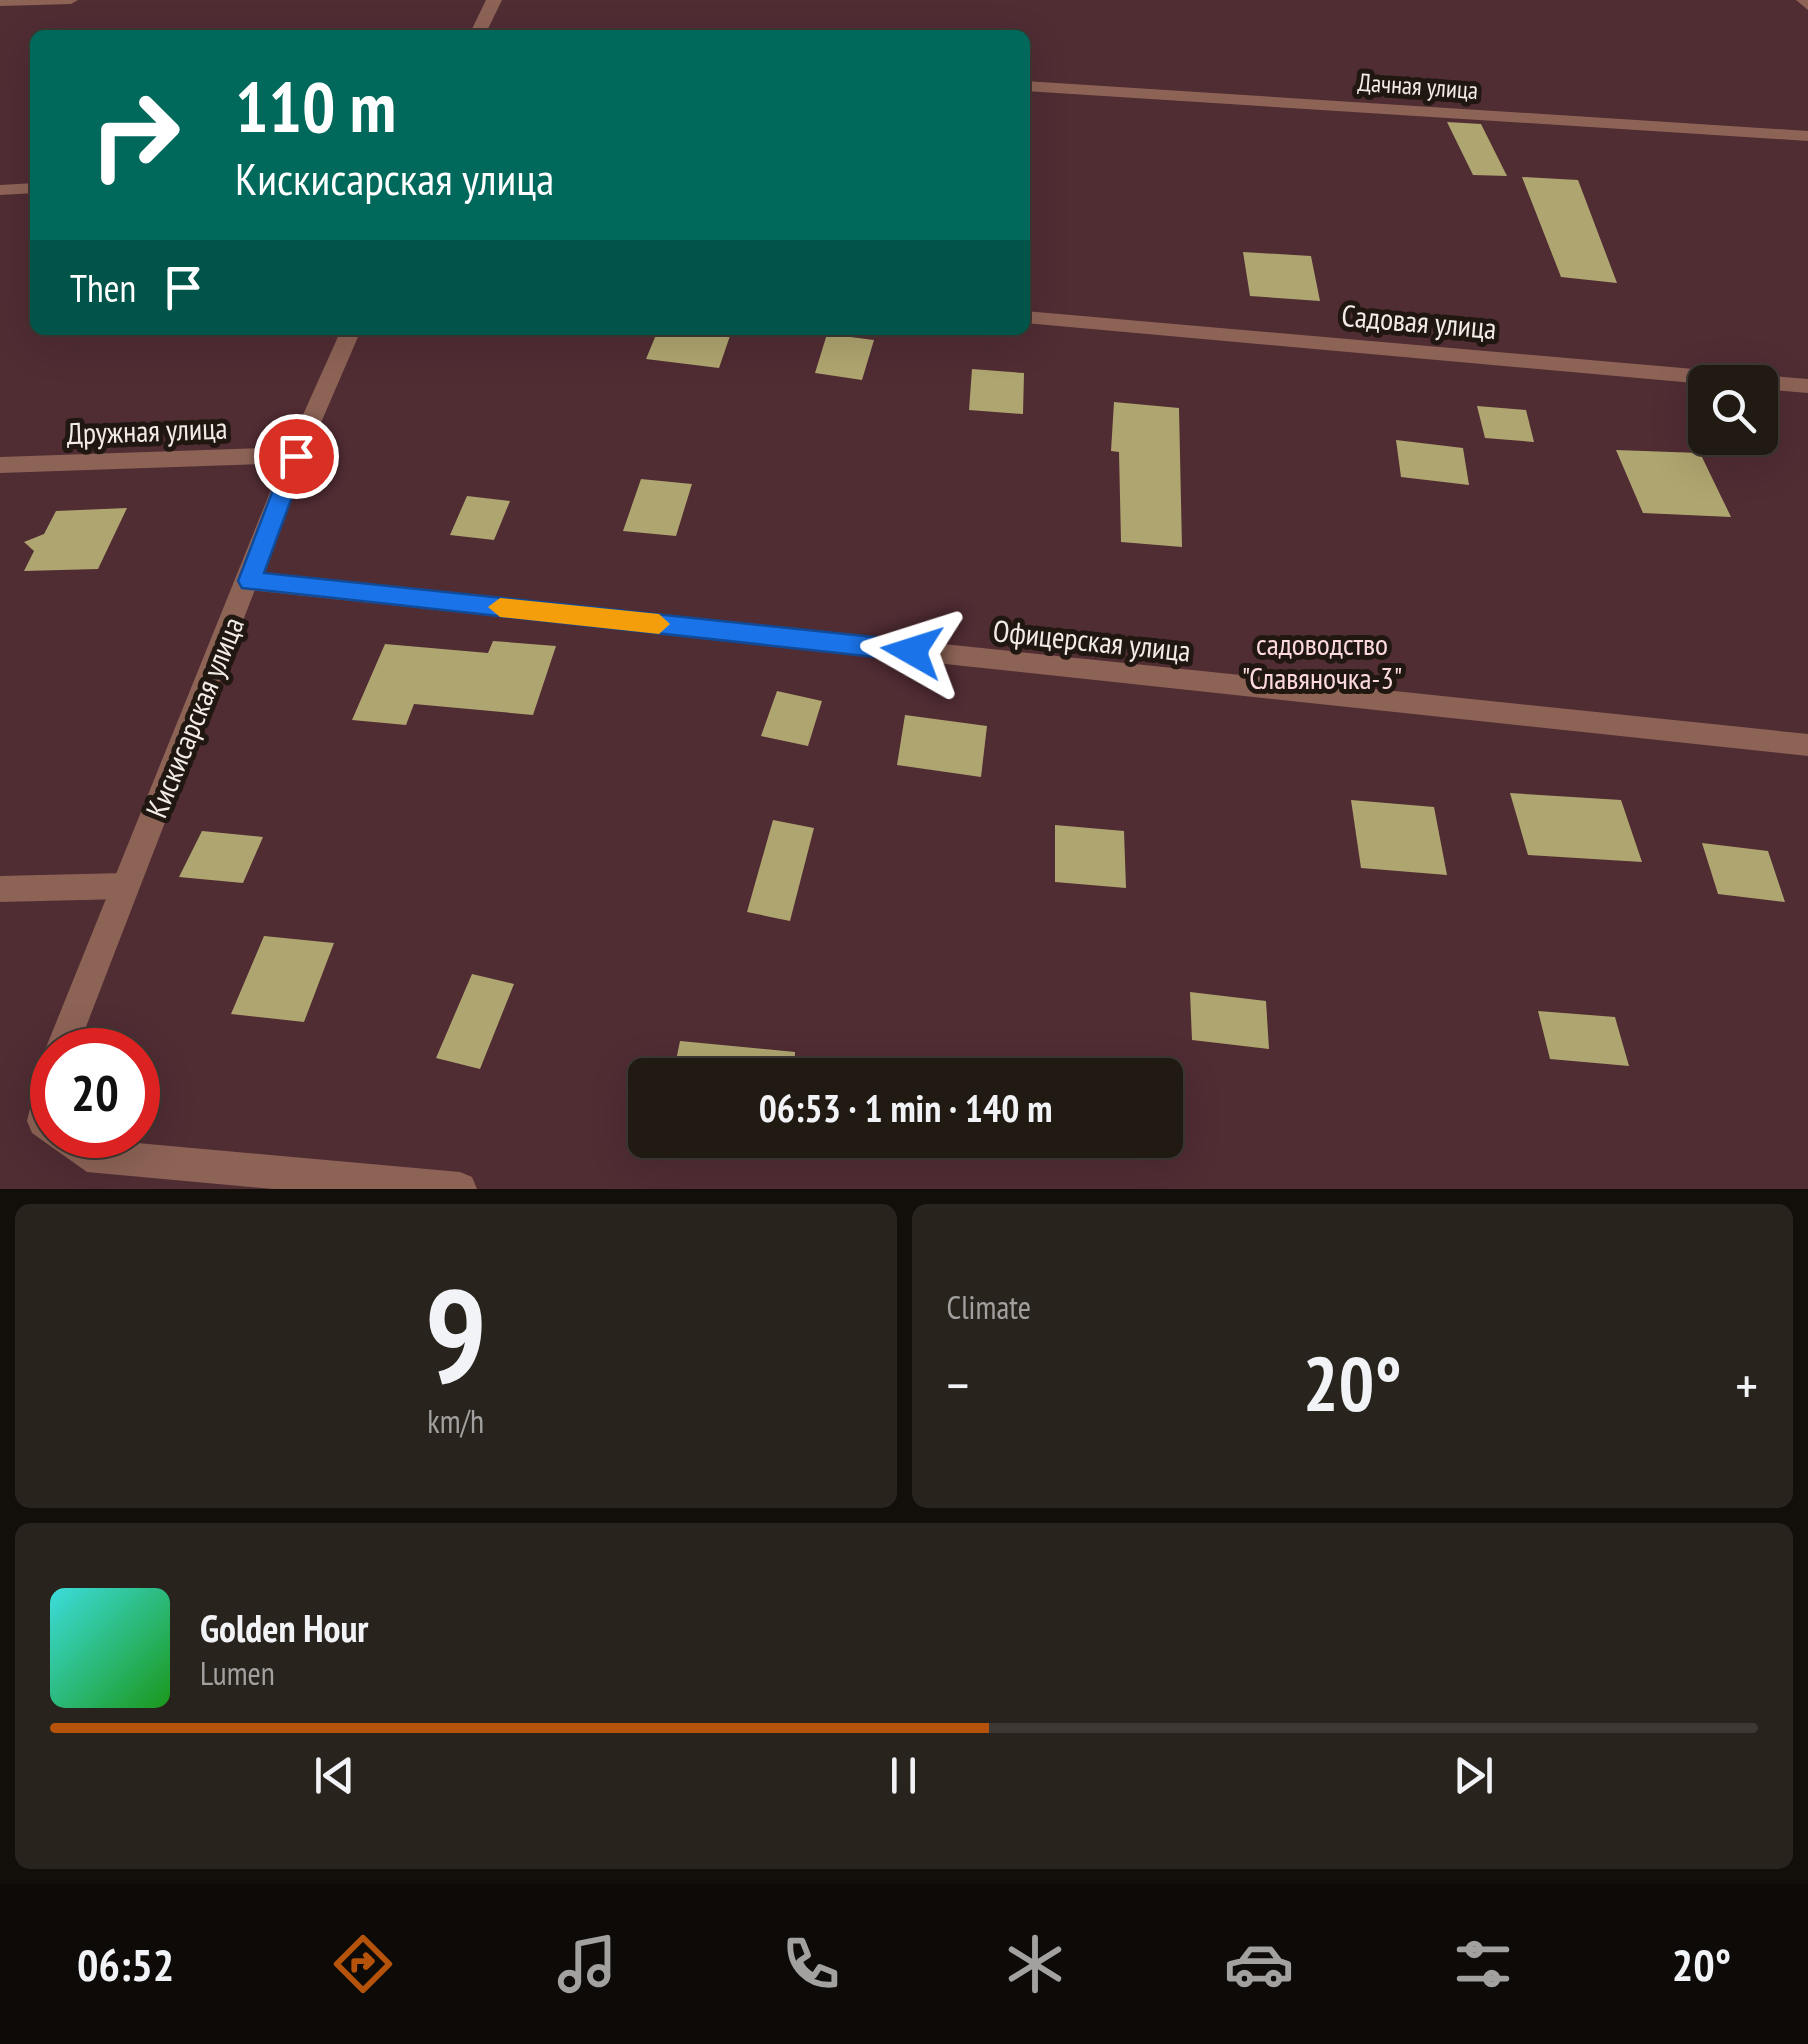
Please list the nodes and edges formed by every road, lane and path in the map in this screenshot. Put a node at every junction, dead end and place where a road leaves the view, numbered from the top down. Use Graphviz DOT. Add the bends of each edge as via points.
graph roads {
  1 [pos="71,0"];
  2 [pos="494,0"];
  3 [pos="0,2"];
  4 [pos="479,30"];
  5 [pos="1030,86"];
  6 [pos="1808,136"];
  7 [pos="30,188"];
  8 [pos="0,190"];
  9 [pos="1030,317"];
  10 [pos="349,335"];
  11 [pos="1808,386"];
  12 [pos="296,456"];
  13 [pos="0,465"];
  14 [pos="250,581"];
  15 [pos="1808,745"];
  16 [pos="124,886"];
  17 [pos="0,889"];
  18 [pos="70,1028"];
  19 [pos="120,1158"];
  20 [pos="449,1188"];
  1 -- 3 [label="lane"];
  2 -- 4 [label="street"];
  5 -- 6 [label="lane, Дачная улица"];
  7 -- 8 [label="lane"];
  9 -- 11 [label="lane, Садовая улица"];
  10 -- 12 [label="street, Кискисарская улица"];
  12 -- 13 [label="lane, Дружная улица"];
  12 -- 14 [label="street, Кискисарская улица"];
  14 -- 15 [label="lane, Офицерская улица"];
  14 -- 16 [label="street, Кискисарская улица"];
  16 -- 17 [label="lane"];
  16 -- 18 [label="street, Кискисарская улица"];
  19 -- 20 [label="street"];
}
